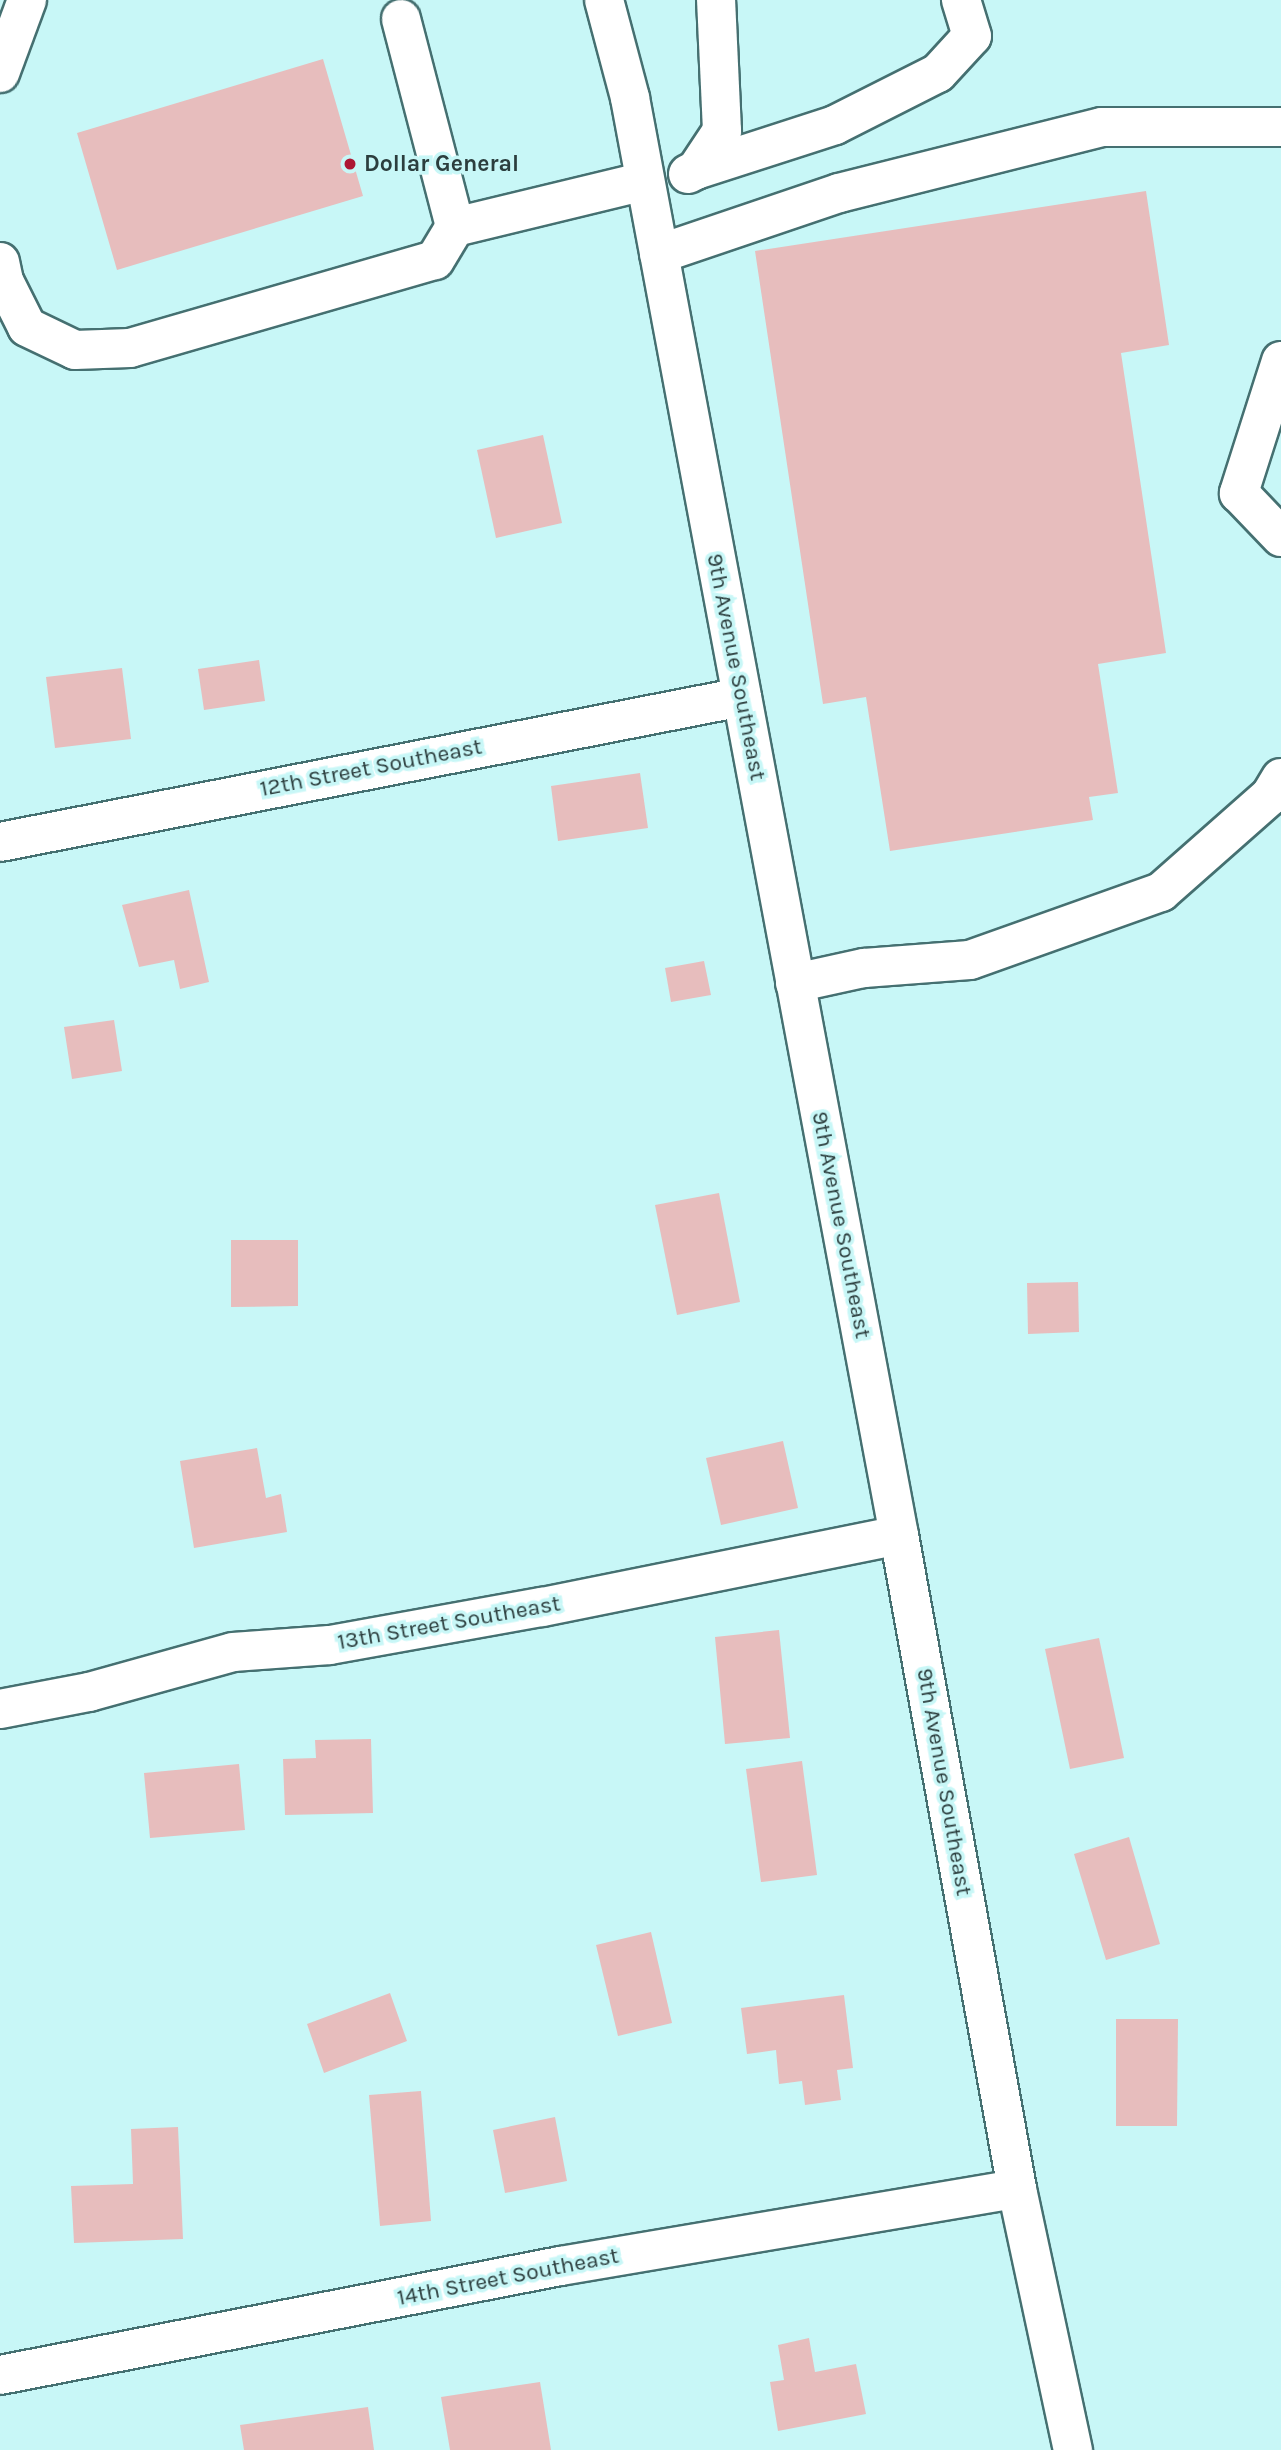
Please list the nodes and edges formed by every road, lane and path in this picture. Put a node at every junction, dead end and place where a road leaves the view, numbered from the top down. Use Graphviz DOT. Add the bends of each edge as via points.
graph roads {
  1 [pos="27,0"];
  2 [pos="604,0"];
  3 [pos="716,0"];
  4 [pos="961,0"];
  5 [pos="401,19"];
  6 [pos="0,73"];
  7 [pos="1281,127"];
  8 [pos="696,170"];
  9 [pos="646,187"];
  10 [pos="455,227"];
  11 [pos="659,254"];
  12 [pos="0,262"];
  13 [pos="1281,361"];
  14 [pos="1281,537"];
  15 [pos="741,697"];
  16 [pos="1281,778"];
  17 [pos="0,842"];
  18 [pos="795,983"];
  19 [pos="899,1535"];
  20 [pos="0,1709"];
  21 [pos="1017,2189"];
  22 [pos="0,2375"];
  23 [pos="1073,2450"];
  1 -- 6 [label="street"];
  2 -- 9 [label="street, 9th Avenue Southeast" via="630,98"];
  3 -- 8 [label="street" via="722,131"];
  4 -- 8 [label="street" via="972,36 938,73 835,125"];
  5 -- 10 [label="street"];
  7 -- 11 [label="street" via="1102,127 839,193"];
  8 -- 9 [label="street"];
  9 -- 10 [label="street"];
  9 -- 11 [label="street, 9th Avenue Southeast"];
  10 -- 12 [label="street" via="435,260 130,348 75,350 27,327 4,281"];
  11 -- 15 [label="street, 9th Avenue Southeast"];
  13 -- 14 [label="street" via="1239,493"];
  15 -- 17 [label="street, 12th Street Southeast"];
  15 -- 18 [label="street, 9th Avenue Southeast"];
  16 -- 18 [label="street" via="1270,796 1161,892 970,960 864,968"];
  18 -- 19 [label="street, 9th Avenue Southeast"];
  19 -- 20 [label="street, 13th Street Southeast" via="344,1643 233,1652 89,1692"];
  19 -- 21 [label="street, 9th Avenue Southeast"];
  21 -- 22 [label="street, 14th Street Southeast" via="560,2266"];
  21 -- 23 [label="street, 9th Avenue Southeast"];
}
